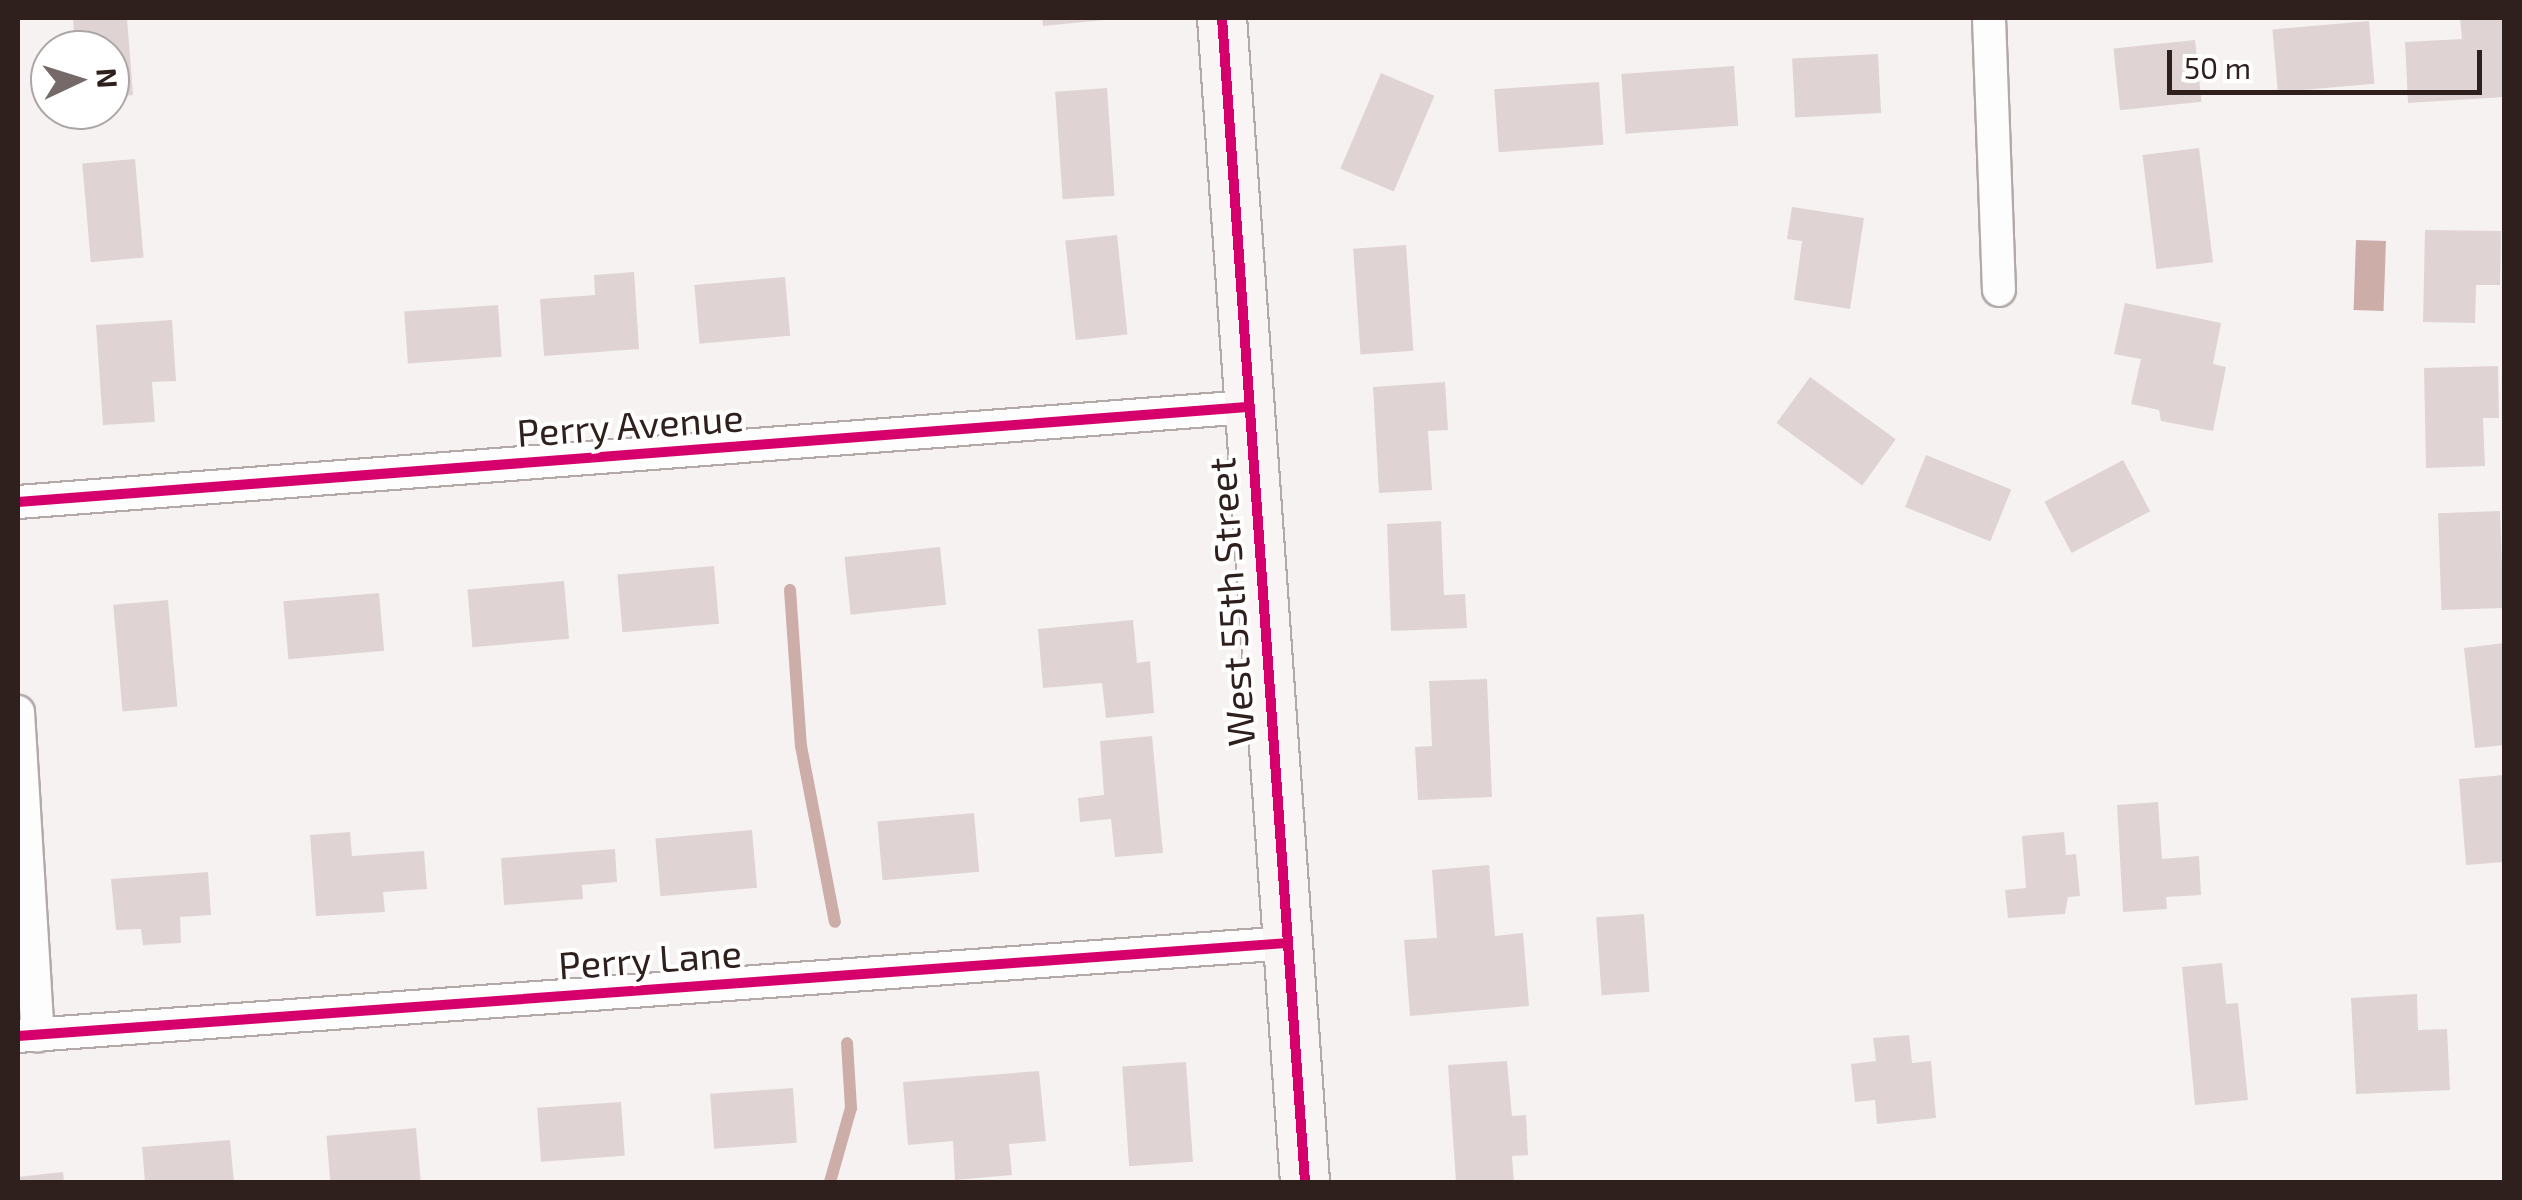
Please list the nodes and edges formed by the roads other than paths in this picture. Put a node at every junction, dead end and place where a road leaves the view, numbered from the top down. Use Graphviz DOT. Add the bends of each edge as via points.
graph roads {
  1 [pos="1222,18"];
  2 [pos="1990,18"];
  3 [pos="1999,290"];
  4 [pos="1247,407"];
  5 [pos="18,502"];
  6 [pos="18,712"];
  7 [pos="1286,944"];
  8 [pos="28,1035"];
  9 [pos="1305,1182"];
  1 -- 4 [label="street, West 55th Street"];
  2 -- 3 [label="street"];
  4 -- 5 [label="street, Perry Avenue"];
  4 -- 7 [label="street, West 55th Street"];
  6 -- 8 [label="street"];
  7 -- 8 [label="street, Perry Lane"];
  7 -- 9 [label="street, West 55th Street"];
}
